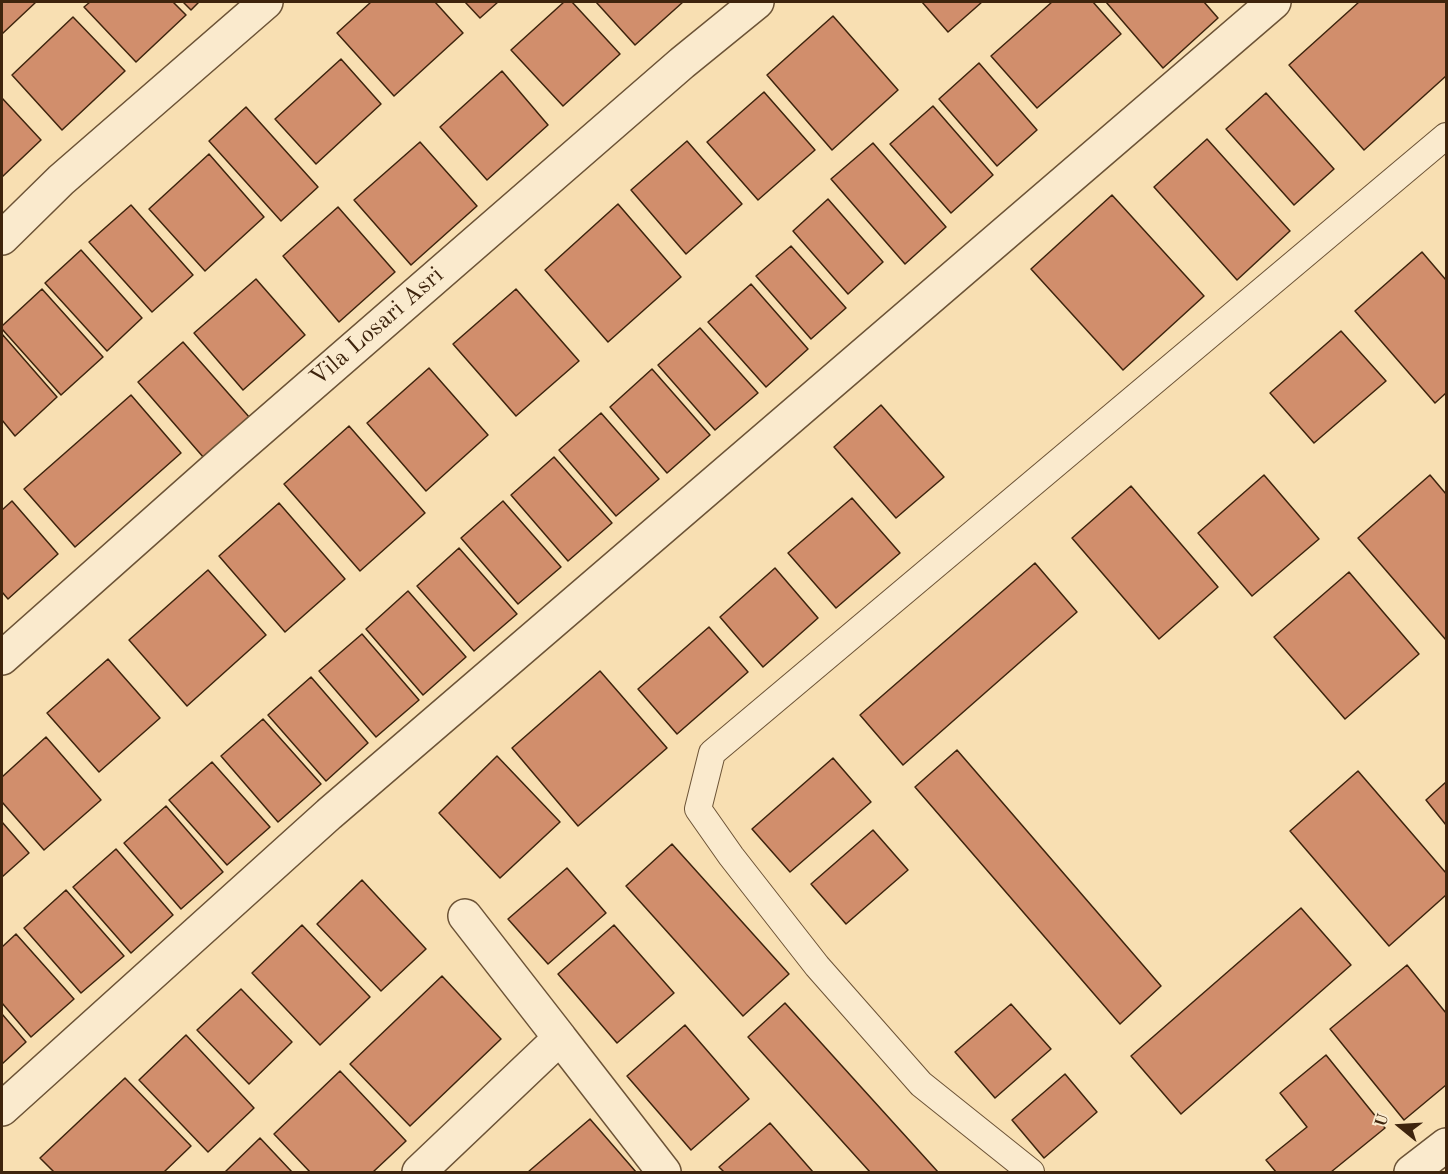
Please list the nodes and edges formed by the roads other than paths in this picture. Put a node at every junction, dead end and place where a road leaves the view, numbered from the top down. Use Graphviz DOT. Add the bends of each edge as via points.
graph roads {
  1 [pos="266,2"];
  2 [pos="757,2"];
  3 [pos="1274,2"];
  4 [pos="1446,136"];
  5 [pos="2,237"];
  6 [pos="2,658"];
  7 [pos="465,916"];
  8 [pos="560,1038"];
  9 [pos="2,1109"];
  10 [pos="1446,1144"];
  11 [pos="419,1173"];
  12 [pos="664,1173"];
  13 [pos="1031,1173"];
  14 [pos="1411,1173"];
  1 -- 5 [label="street" via="60,180"];
  2 -- 6 [label="street, Vila Losari Asri" via="395,312"];
  3 -- 9 [label="street" via="329,814"];
  4 -- 13 [label="lane" via="712,753 698,809 731,856 817,966 921,1084"];
  7 -- 8 [label="street"];
  8 -- 11 [label="street"];
  8 -- 12 [label="street"];
  10 -- 14 [label="street"];
}
